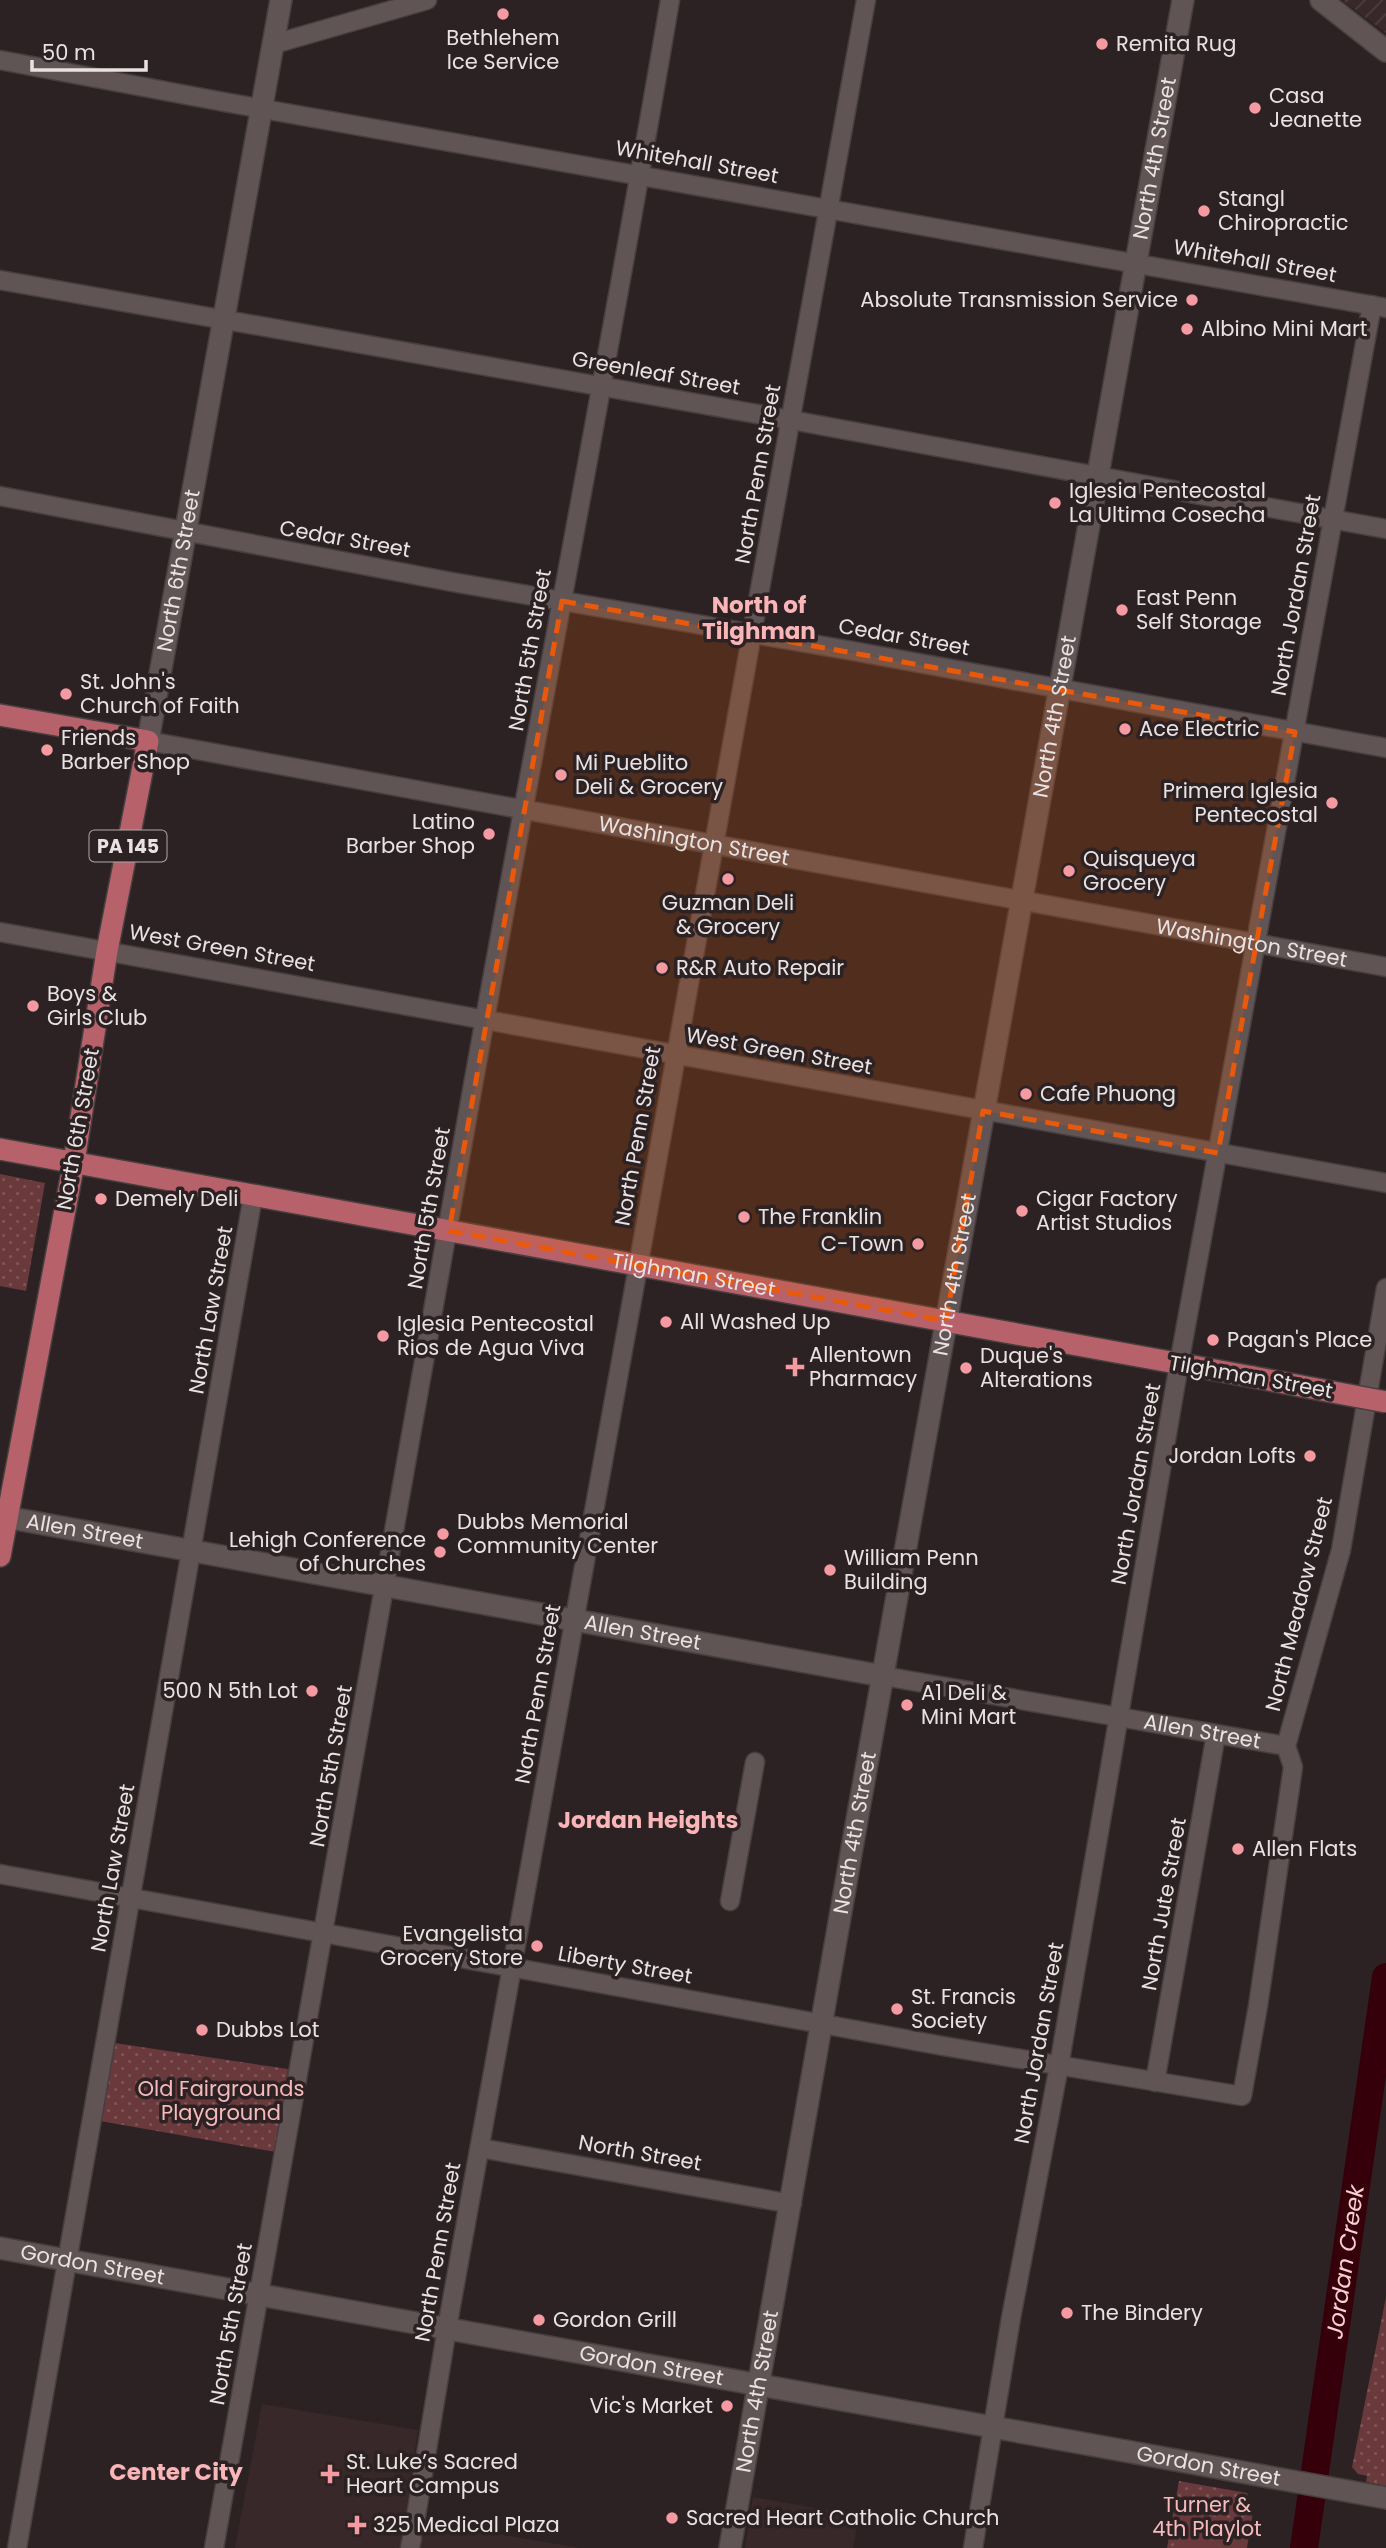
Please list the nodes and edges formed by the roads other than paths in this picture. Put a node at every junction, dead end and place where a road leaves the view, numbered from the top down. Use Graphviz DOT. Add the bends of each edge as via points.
graph roads {
  1 [pos="281,0"];
  2 [pos="427,0"];
  3 [pos="670,0"];
  4 [pos="866,0"];
  5 [pos="1182,0"];
  6 [pos="1321,0"];
  7 [pos="274,44"];
  8 [pos="1386,51"];
  9 [pos="0,60"];
  10 [pos="262,108"];
  11 [pos="640,175"];
  12 [pos="829,209"];
  13 [pos="1137,263"];
  14 [pos="0,281"];
  15 [pos="1379,306"];
  16 [pos="224,320"];
  17 [pos="601,387"];
  18 [pos="790,420"];
  19 [pos="1098,477"];
  20 [pos="0,496"];
  21 [pos="1333,519"];
  22 [pos="1386,529"];
  23 [pos="186,531"];
  24 [pos="562,601"];
  25 [pos="752,633"];
  26 [pos="1060,689"];
  27 [pos="0,715"];
  28 [pos="1295,732"];
  29 [pos="148,741"];
  30 [pos="1386,748"];
  31 [pos="525,809"];
  32 [pos="714,843"];
  33 [pos="1021,902"];
  34 [pos="0,932"];
  35 [pos="1256,944"];
  36 [pos="107,951"];
  37 [pos="1386,967"];
  38 [pos="486,1019"];
  39 [pos="676,1056"];
  40 [pos="983,1111"];
  41 [pos="0,1149"];
  42 [pos="1218,1153"];
  43 [pos="74,1162"];
  44 [pos="1386,1183"];
  45 [pos="253,1196"];
  46 [pos="449,1231"];
  47 [pos="638,1265"];
  48 [pos="1386,1288"];
  49 [pos="946,1321"];
  50 [pos="1179,1364"];
  51 [pos="1386,1402"];
  52 [pos="4,1517"];
  53 [pos="193,1551"];
  54 [pos="0,1556"];
  55 [pos="385,1586"];
  56 [pos="574,1621"];
  57 [pos="883,1676"];
  58 [pos="1119,1717"];
  59 [pos="1216,1734"];
  60 [pos="1286,1746"];
  61 [pos="755,1762"];
  62 [pos="0,1874"];
  63 [pos="130,1898"];
  64 [pos="730,1901"];
  65 [pos="325,1933"];
  66 [pos="512,1967"];
  67 [pos="823,2024"];
  68 [pos="1059,2066"];
  69 [pos="1156,2082"];
  70 [pos="1242,2096"];
  71 [pos="480,2148"];
  72 [pos="792,2204"];
  73 [pos="0,2248"];
  74 [pos="67,2261"];
  75 [pos="260,2296"];
  76 [pos="447,2328"];
  77 [pos="760,2385"];
  78 [pos="994,2428"];
  79 [pos="1386,2498"];
  80 [pos="412,2538"];
  81 [pos="17,2548"];
  82 [pos="214,2548"];
  83 [pos="730,2548"];
  84 [pos="973,2548"];
  1 -- 7 [label="street, North 6th Street"];
  2 -- 7 [label="street"];
  3 -- 11 [label="street, North 5th Street"];
  4 -- 12 [label="street, North Penn Street"];
  5 -- 13 [label="street, North 4th Street"];
  6 -- 8 [label="street"];
  7 -- 10 [label="street, North 6th Street"];
  9 -- 10 [label="street, Whitehall Street"];
  10 -- 11 [label="street, Whitehall Street"];
  10 -- 16 [label="street, North 6th Street"];
  11 -- 12 [label="street, Whitehall Street"];
  11 -- 17 [label="street, North 5th Street"];
  12 -- 13 [label="street, Whitehall Street"];
  12 -- 18 [label="street, North Penn Street"];
  13 -- 15 [label="street, Whitehall Street"];
  13 -- 19 [label="street, North 4th Street"];
  14 -- 16 [label="street, Greenleaf Street"];
  15 -- 21 [label="street, North Jordan Street"];
  16 -- 17 [label="street, Greenleaf Street"];
  16 -- 23 [label="street, North 6th Street"];
  17 -- 18 [label="street, Greenleaf Street"];
  17 -- 24 [label="street, North 5th Street"];
  18 -- 19 [label="street, Greenleaf Street"];
  18 -- 25 [label="street, North Penn Street"];
  19 -- 21 [label="street, Greenleaf Street"];
  19 -- 26 [label="street, North 4th Street"];
  20 -- 23 [label="street, Cedar Street"];
  21 -- 22 [label="street, Greenleaf Street"];
  21 -- 28 [label="street, North Jordan Street"];
  23 -- 24 [label="street, Cedar Street"];
  23 -- 29 [label="street, North 6th Street"];
  24 -- 25 [label="street, Cedar Street"];
  24 -- 31 [label="street, North 5th Street"];
  25 -- 26 [label="street, Cedar Street"];
  25 -- 32 [label="street, North Penn Street"];
  26 -- 28 [label="street, Cedar Street"];
  26 -- 33 [label="street, North 4th Street"];
  27 -- 29 [label="main road, Washington Street"];
  28 -- 30 [label="street, Cedar Street"];
  28 -- 35 [label="street, North Jordan Street"];
  29 -- 31 [label="street, Washington Street"];
  29 -- 36 [label="main road, North 6th Street / PA 145"];
  31 -- 32 [label="street, Washington Street"];
  31 -- 38 [label="street, North 5th Street"];
  32 -- 33 [label="street, Washington Street"];
  32 -- 39 [label="street, North Penn Street"];
  33 -- 35 [label="street, Washington Street"];
  33 -- 40 [label="street, North 4th Street"];
  34 -- 36 [label="street, West Green Street"];
  35 -- 37 [label="street, Washington Street"];
  35 -- 42 [label="street, North Jordan Street"];
  36 -- 38 [label="street, West Green Street"];
  36 -- 43 [label="main road, North 6th Street / PA 145"];
  38 -- 39 [label="street, West Green Street"];
  38 -- 46 [label="street, North 5th Street"];
  39 -- 40 [label="street, West Green Street"];
  39 -- 47 [label="street, North Penn Street"];
  40 -- 42 [label="street, West Green Street"];
  40 -- 49 [label="street, North 4th Street"];
  41 -- 43 [label="main road, Tilghman Street"];
  42 -- 44 [label="street, West Green Street"];
  42 -- 50 [label="street, North Jordan Street"];
  43 -- 45 [label="main road, Tilghman Street"];
  43 -- 52 [label="main road, North 6th Street / PA 145"];
  45 -- 46 [label="main road, Tilghman Street"];
  45 -- 53 [label="street, North Law Street"];
  46 -- 47 [label="main road, Tilghman Street"];
  46 -- 55 [label="street, North 5th Street"];
  47 -- 49 [label="main road, Tilghman Street"];
  47 -- 56 [label="street, North Penn Street"];
  48 -- 60 [label="street, North Meadow Street" via="1340,1550"];
  49 -- 50 [label="main road, Tilghman Street"];
  49 -- 57 [label="street, North 4th Street"];
  50 -- 51 [label="main road, Tilghman Street, bridge"];
  50 -- 58 [label="street, North Jordan Street"];
  52 -- 53 [label="street, Allen Street"];
  52 -- 54 [label="main road, North 6th Street / PA 145"];
  53 -- 55 [label="street, Allen Street"];
  53 -- 63 [label="street, North Law Street"];
  55 -- 56 [label="street, Allen Street"];
  55 -- 65 [label="street, North 5th Street"];
  56 -- 57 [label="street, Allen Street"];
  56 -- 66 [label="street, North Penn Street"];
  57 -- 58 [label="street, Allen Street"];
  57 -- 67 [label="street, North 4th Street"];
  58 -- 59 [label="street, Allen Street"];
  58 -- 68 [label="street, North Jordan Street"];
  59 -- 60 [label="street, Allen Street"];
  59 -- 69 [label="street, North Jute Street"];
  60 -- 70 [label="street, North Meadow Street" via="1293,1768"];
  61 -- 64 [label="street"];
  62 -- 63 [label="street, Liberty Street"];
  63 -- 65 [label="street, Liberty Street"];
  63 -- 74 [label="street, North Law Street"];
  65 -- 66 [label="street, Liberty Street"];
  65 -- 75 [label="street, North 5th Street"];
  66 -- 67 [label="street, Liberty Street"];
  66 -- 71 [label="street, North Penn Street"];
  67 -- 68 [label="street, Liberty Street"];
  67 -- 72 [label="street, North 4th Street"];
  68 -- 69 [label="street, Liberty Street"];
  68 -- 78 [label="street, North Jordan Street"];
  69 -- 70 [label="street, Liberty Street"];
  71 -- 72 [label="street, North Street"];
  71 -- 76 [label="street, North Penn Street"];
  72 -- 77 [label="street, North 4th Street"];
  73 -- 74 [label="street, Gordon Street"];
  74 -- 75 [label="street, Gordon Street"];
  74 -- 81 [label="street, North Law Street"];
  75 -- 76 [label="street, Gordon Street"];
  75 -- 82 [label="street, North 5th Street"];
  76 -- 77 [label="street, Gordon Street"];
  76 -- 80 [label="street, North Penn Street"];
  77 -- 78 [label="street, Gordon Street"];
  77 -- 83 [label="street, North 4th Street"];
  78 -- 79 [label="street, Gordon Street"];
  78 -- 84 [label="street, North Jordan Street"];
}
